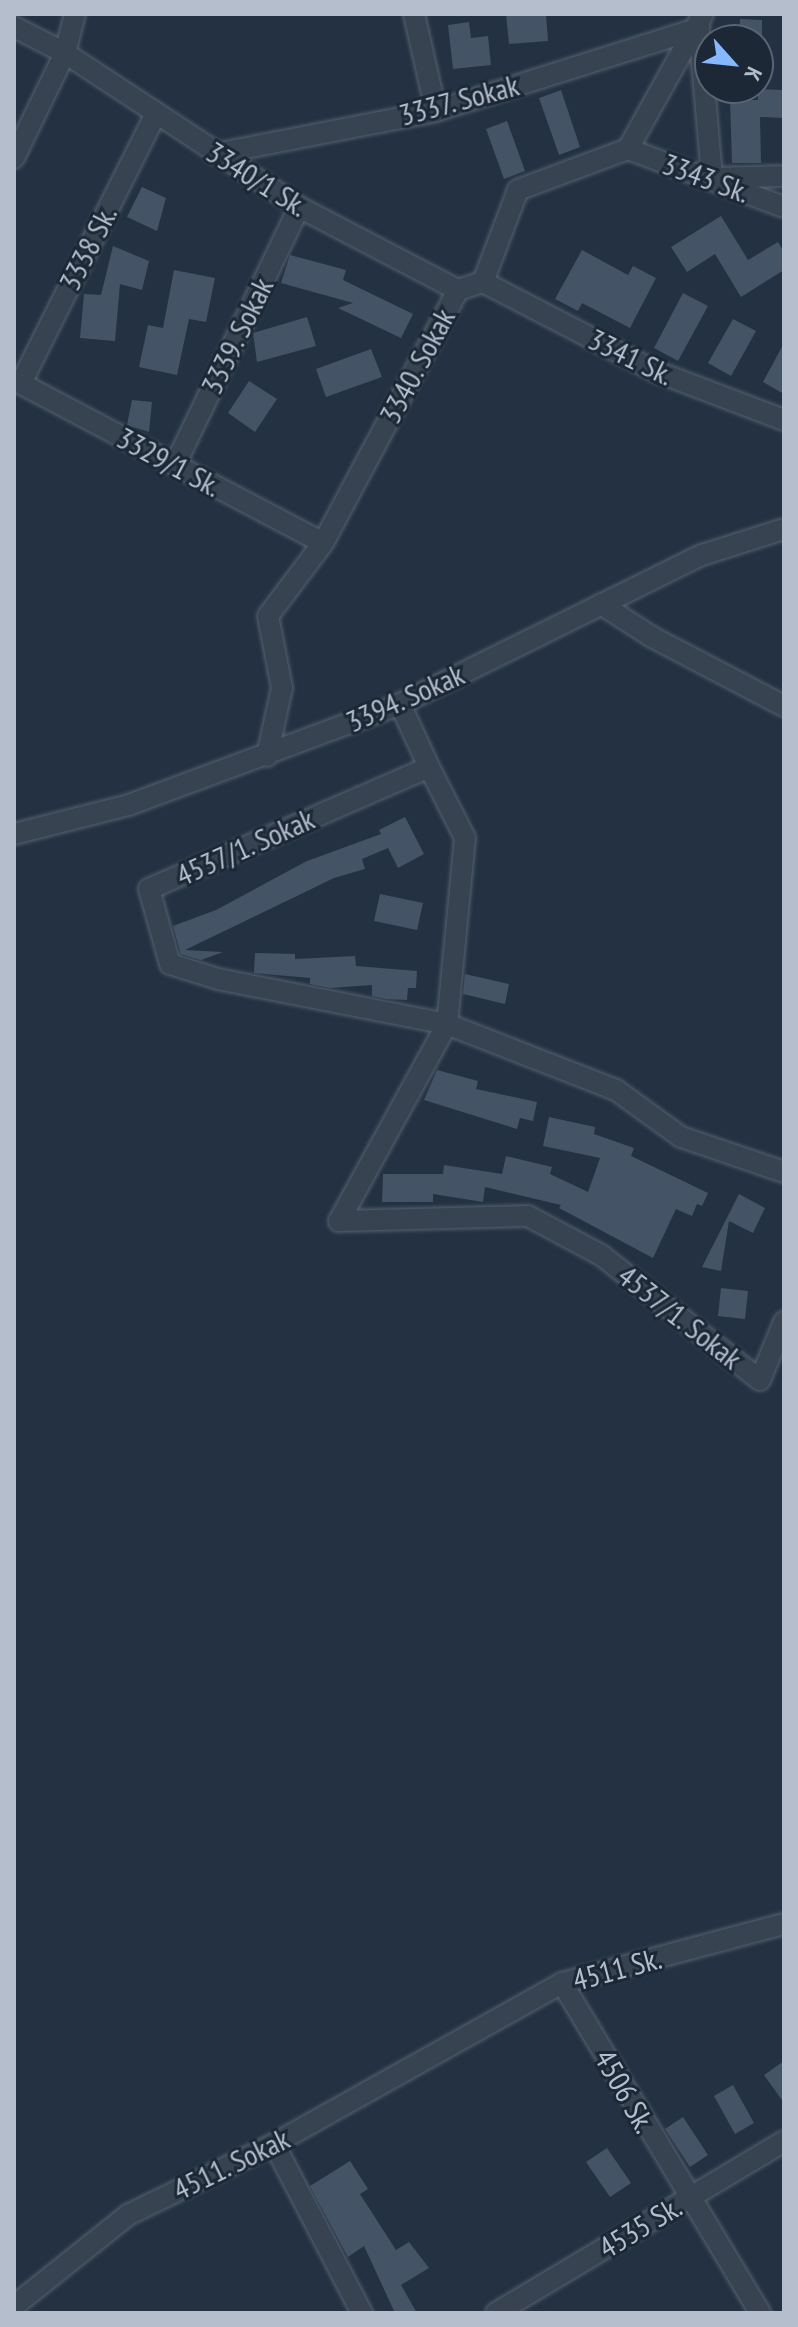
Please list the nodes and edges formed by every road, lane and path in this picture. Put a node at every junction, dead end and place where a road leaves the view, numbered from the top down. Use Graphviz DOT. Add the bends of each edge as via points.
graph roads {
  1 [pos="75,14"];
  2 [pos="414,14"];
  3 [pos="701,21"];
  4 [pos="14,27"];
  5 [pos="65,53"];
  6 [pos="436,111"];
  7 [pos="156,113"];
  8 [pos="628,149"];
  9 [pos="215,154"];
  10 [pos="14,158"];
  11 [pos="784,176"];
  12 [pos="712,178"];
  13 [pos="299,207"];
  14 [pos="784,207"];
  15 [pos="483,282"];
  16 [pos="458,290"];
  17 [pos="17,382"];
  18 [pos="784,420"];
  19 [pos="175,465"];
  20 [pos="784,529"];
  21 [pos="323,543"];
  22 [pos="601,604"];
  23 [pos="400,704"];
  24 [pos="784,706"];
  25 [pos="267,756"];
  26 [pos="429,767"];
  27 [pos="14,834"];
  28 [pos="447,1024"];
  29 [pos="784,1172"];
  30 [pos="784,1322"];
  31 [pos="784,1924"];
  32 [pos="562,1983"];
  33 [pos="461,2041"];
  34 [pos="784,2141"];
  35 [pos="274,2144"];
  36 [pos="688,2199"];
  37 [pos="25,2306"];
  38 [pos="362,2313"];
  39 [pos="496,2313"];
  40 [pos="760,2313"];
  1 -- 5 [label="street"];
  2 -- 6 [label="street"];
  3 -- 6 [label="street, 3337. Sokak"];
  3 -- 8 [label="street"];
  3 -- 12 [label="street"];
  4 -- 5 [label="street, 3340/1 Sk."];
  5 -- 7 [label="street, 3340/1 Sk."];
  5 -- 10 [label="street"];
  6 -- 9 [label="street, 3337. Sokak"];
  7 -- 9 [label="street, 3340/1 Sk."];
  7 -- 17 [label="street, 3338 Sk."];
  8 -- 12 [label="street, 3343 Sk."];
  8 -- 15 [label="street, 3340. Sokak" via="518,190"];
  9 -- 13 [label="street, 3340/1 Sk."];
  11 -- 12 [label="street"];
  12 -- 14 [label="street, 3343 Sk."];
  13 -- 16 [label="street, 3340/1 Sk."];
  13 -- 19 [label="street, 3339. Sokak"];
  15 -- 16 [label="street, 3340. Sokak"];
  15 -- 18 [label="street, 3341 Sk." via="655,371"];
  16 -- 21 [label="street, 3340. Sokak"];
  17 -- 19 [label="street, 3329/1 Sk."];
  19 -- 21 [label="street, 3329/1 Sk."];
  20 -- 22 [label="street, 3394. Sokak" via="702,555"];
  21 -- 25 [label="street, 3340. Sokak" via="268,616 282,688"];
  22 -- 23 [label="street, 3394. Sokak"];
  22 -- 24 [label="street"];
  23 -- 25 [label="street, 3394. Sokak"];
  23 -- 26 [label="street"];
  25 -- 27 [label="street, 3394. Sokak" via="93,817"];
  26 -- 28 [label="street, 4537/1. Sokak" via="465,838"];
  26 -- 28 [label="street, 4537/1. Sokak" via="149,889 170,964 247,985"];
  28 -- 29 [label="street, 4537/1. Sokak" via="616,1090 681,1137"];
  28 -- 30 [label="street, 4537/1. Sokak" via="339,1221 528,1216 601,1255 760,1380"];
  31 -- 32 [label="street, 4511 Sk."];
  32 -- 33 [label="street, 4511 Sk."];
  32 -- 36 [label="street, 4506 Sk."];
  33 -- 35 [label="street, 4511. Sokak"];
  34 -- 36 [label="street, 4535 Sk."];
  35 -- 37 [label="street, 4511. Sokak" via="128,2215"];
  35 -- 38 [label="street"];
  36 -- 39 [label="street, 4535 Sk."];
  36 -- 40 [label="street, 4506 Sk."];
}
